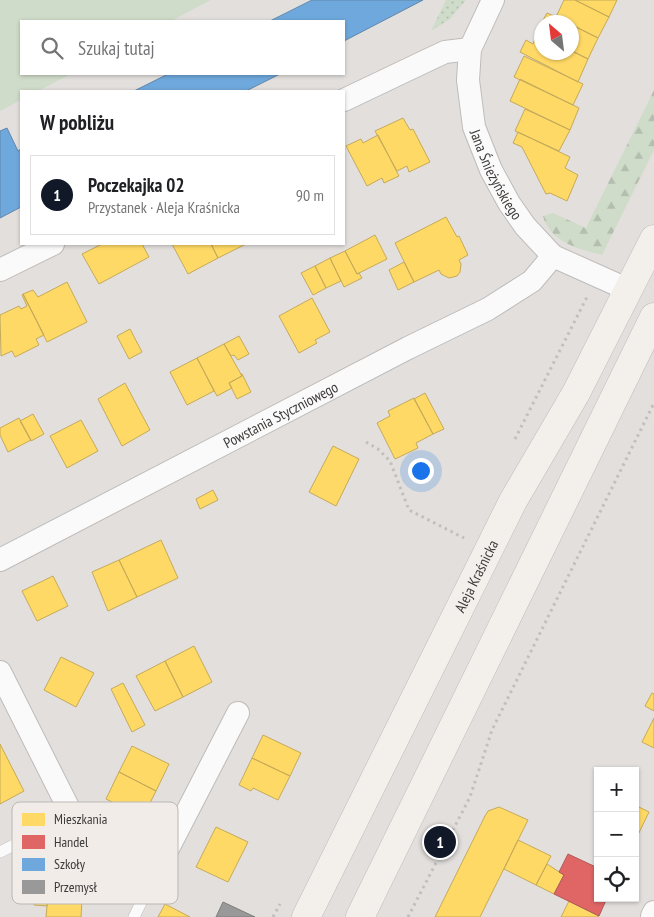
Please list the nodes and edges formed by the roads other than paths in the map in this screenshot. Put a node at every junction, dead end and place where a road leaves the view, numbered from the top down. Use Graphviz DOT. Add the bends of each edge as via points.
graph roads {
  1 [pos="493,0"];
  2 [pos="470,49"];
  3 [pos="345,100"];
  4 [pos="654,239"];
  5 [pos="51,245"];
  6 [pos="553,256"];
  7 [pos="0,270"];
  8 [pos="629,290"];
  9 [pos="654,317"];
  10 [pos="0,560"];
  11 [pos="0,672"];
  12 [pos="238,713"];
  13 [pos="65,802"];
  14 [pos="178,829"];
  15 [pos="12,846"];
  16 [pos="0,852"];
  17 [pos="140,904"];
  18 [pos="134,917"];
  19 [pos="306,917"];
  20 [pos="360,917"];
  1 -- 2 [label="street, Jana Śnieżyńskiego"];
  2 -- 3 [label="street" via="445,52"];
  2 -- 6 [label="street, Jana Śnieżyńskiego" via="468,80 474,127 491,170 525,226"];
  4 -- 8 [label="main road, Aleja Kraśnicka"];
  5 -- 7 [label="street"];
  6 -- 8 [label="street, Jana Śnieżyńskiego"];
  6 -- 10 [label="street, Powstania Styczniowego" via="532,280 488,309"];
  8 -- 19 [label="main road, Aleja Kraśnicka" via="576,393 513,501"];
  9 -- 20 [label="main road"];
  11 -- 13 [label="street"];
  12 -- 14 [label="street"];
  15 -- 16 [label="lane"];
  17 -- 18 [label="lane"];
}
